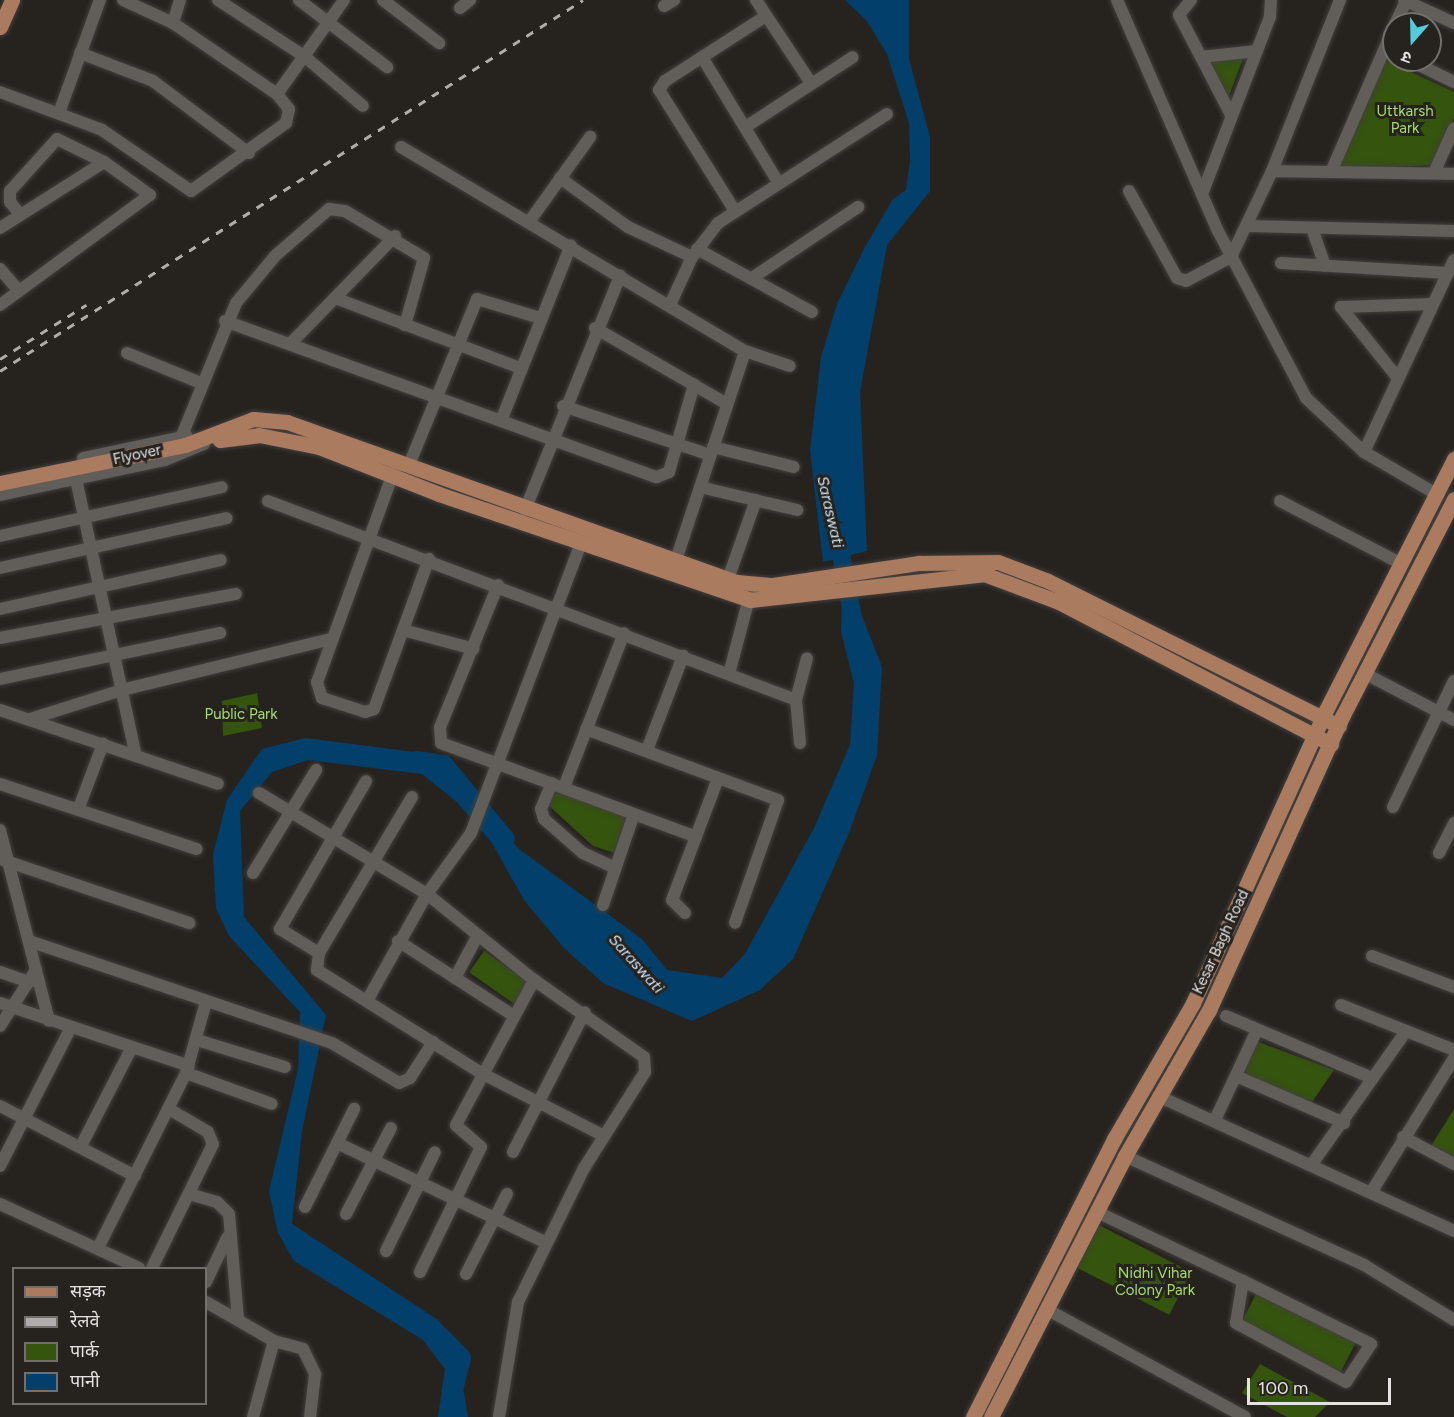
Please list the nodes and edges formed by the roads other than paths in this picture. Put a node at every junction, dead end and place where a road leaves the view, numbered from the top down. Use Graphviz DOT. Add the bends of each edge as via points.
graph roads {
  1 [pos="12,0"];
  2 [pos="100,0"];
  3 [pos="123,0"];
  4 [pos="180,0"];
  5 [pos="218,0"];
  6 [pos="299,0"];
  7 [pos="344,0"];
  8 [pos="383,0"];
  9 [pos="756,0"];
  10 [pos="1117,0"];
  11 [pos="1191,0"];
  12 [pos="1271,0"];
  13 [pos="1340,0"];
  14 [pos="1405,0"];
  15 [pos="766,16"];
  16 [pos="330,21"];
  17 [pos="173,23"];
  18 [pos="1454,23"];
  19 [pos="0,27"];
  20 [pos="440,43"];
  21 [pos="1257,51"];
  22 [pos="80,53"];
  23 [pos="304,56"];
  24 [pos="702,57"];
  25 [pos="853,57"];
  26 [pos="1201,57"];
  27 [pos="1382,65"];
  28 [pos="387,67"];
  29 [pos="1434,72"];
  30 [pos="1454,82"];
  31 [pos="812,83"];
  32 [pos="0,92"];
  33 [pos="277,94"];
  34 [pos="363,106"];
  35 [pos="58,113"];
  36 [pos="887,114"];
  37 [pos="1231,115"];
  38 [pos="747,126"];
  39 [pos="1454,128"];
  40 [pos="590,137"];
  41 [pos="400,147"];
  42 [pos="249,153"];
  43 [pos="104,162"];
  44 [pos="1272,171"];
  45 [pos="1331,172"];
  46 [pos="1434,173"];
  47 [pos="1454,174"];
  48 [pos="560,178"];
  49 [pos="778,182"];
  50 [pos="1129,191"];
  51 [pos="1202,194"];
  52 [pos="858,207"];
  53 [pos="735,211"];
  54 [pos="20,214"];
  55 [pos="529,222"];
  56 [pos="1249,226"];
  57 [pos="0,228"];
  58 [pos="1312,228"];
  59 [pos="1454,231"];
  60 [pos="395,236"];
  61 [pos="571,245"];
  62 [pos="695,253"];
  63 [pos="1231,257"];
  64 [pos="1454,260"];
  65 [pos="1281,263"];
  66 [pos="1325,266"];
  67 [pos="0,269"];
  68 [pos="1448,273"];
  69 [pos="620,276"];
  70 [pos="752,278"];
  71 [pos="18,290"];
  72 [pos="335,298"];
  73 [pos="0,304"];
  74 [pos="1433,304"];
  75 [pos="670,305"];
  76 [pos="812,312"];
  77 [pos="540,318"];
  78 [pos="225,321"];
  79 [pos="405,325"];
  80 [pos="595,328"];
  81 [pos="292,342"];
  82 [pos="456,344"];
  83 [pos="745,351"];
  84 [pos="128,353"];
  85 [pos="790,366"];
  86 [pos="520,368"];
  87 [pos="1397,377"];
  88 [pos="201,383"];
  89 [pos="694,385"];
  90 [pos="436,397"];
  91 [pos="726,404"];
  92 [pos="563,406"];
  93 [pos="501,421"];
  94 [pos="215,435"];
  95 [pos="181,438"];
  96 [pos="551,439"];
  97 [pos="677,444"];
  98 [pos="711,451"];
  99 [pos="1364,452"];
  100 [pos="1454,459"];
  101 [pos="403,463"];
  102 [pos="794,467"];
  103 [pos="0,476"];
  104 [pos="391,477"];
  105 [pos="76,479"];
  106 [pos="0,483"];
  107 [pos="222,487"];
  108 [pos="700,487"];
  109 [pos="0,495"];
  110 [pos="1438,495"];
  111 [pos="1454,499"];
  112 [pos="756,500"];
  113 [pos="268,501"];
  114 [pos="1280,501"];
  115 [pos="525,510"];
  116 [pos="796,510"];
  117 [pos="83,517"];
  118 [pos="227,518"];
  119 [pos="0,536"];
  120 [pos="369,538"];
  121 [pos="583,538"];
  122 [pos="91,549"];
  123 [pos="429,559"];
  124 [pos="221,560"];
  125 [pos="675,563"];
  126 [pos="1402,564"];
  127 [pos="0,568"];
  128 [pos="728,579"];
  129 [pos="867,581"];
  130 [pos="752,584"];
  131 [pos="498,585"];
  132 [pos="101,586"];
  133 [pos="808,590"];
  134 [pos="236,594"];
  135 [pos="750,600"];
  136 [pos="559,608"];
  137 [pos="0,609"];
  138 [pos="107,619"];
  139 [pos="403,630"];
  140 [pos="220,633"];
  141 [pos="624,633"];
  142 [pos="0,638"];
  143 [pos="332,639"];
  144 [pos="474,649"];
  145 [pos="683,656"];
  146 [pos="114,657"];
  147 [pos="807,658"];
  148 [pos="1364,673"];
  149 [pos="729,674"];
  150 [pos="0,679"];
  151 [pos="1454,681"];
  152 [pos="122,690"];
  153 [pos="796,700"];
  154 [pos="0,710"];
  155 [pos="1438,711"];
  156 [pos="1322,718"];
  157 [pos="30,719"];
  158 [pos="1454,720"];
  159 [pos="1339,726"];
  160 [pos="586,729"];
  161 [pos="1315,736"];
  162 [pos="800,743"];
  163 [pos="103,744"];
  164 [pos="1331,744"];
  165 [pos="647,750"];
  166 [pos="136,756"];
  167 [pos="498,763"];
  168 [pos="315,770"];
  169 [pos="718,777"];
  170 [pos="366,781"];
  171 [pos="0,783"];
  172 [pos="218,784"];
  173 [pos="558,785"];
  174 [pos="259,793"];
  175 [pos="412,797"];
  176 [pos="1394,807"];
  177 [pos="78,810"];
  178 [pos="290,811"];
  179 [pos="634,814"];
  180 [pos="1454,823"];
  181 [pos="0,830"];
  182 [pos="330,835"];
  183 [pos="696,837"];
  184 [pos="197,849"];
  185 [pos="1439,853"];
  186 [pos="4,860"];
  187 [pos="375,862"];
  188 [pos="615,868"];
  189 [pos="253,873"];
  190 [pos="427,894"];
  191 [pos="603,905"];
  192 [pos="685,913"];
  193 [pos="189,923"];
  194 [pos="735,923"];
  195 [pos="478,935"];
  196 [pos="29,941"];
  197 [pos="398,942"];
  198 [pos="319,953"];
  199 [pos="1372,956"];
  200 [pos="36,970"];
  201 [pos="0,972"];
  202 [pos="455,978"];
  203 [pos="534,980"];
  204 [pos="29,982"];
  205 [pos="1454,987"];
  206 [pos="368,999"];
  207 [pos="206,1002"];
  208 [pos="5,1005"];
  209 [pos="1341,1005"];
  210 [pos="585,1012"];
  211 [pos="514,1016"];
  212 [pos="1226,1016"];
  213 [pos="49,1021"];
  214 [pos="0,1026"];
  215 [pos="71,1027"];
  216 [pos="1257,1030"];
  217 [pos="1406,1031"];
  218 [pos="197,1040"];
  219 [pos="433,1042"];
  220 [pos="132,1047"];
  221 [pos="1454,1050"];
  222 [pos="1454,1058"];
  223 [pos="285,1068"];
  224 [pos="188,1069"];
  225 [pos="483,1074"];
  226 [pos="1236,1076"];
  227 [pos="1372,1078"];
  228 [pos="1158,1096"];
  229 [pos="539,1103"];
  230 [pos="272,1104"];
  231 [pos="0,1106"];
  232 [pos="169,1109"];
  233 [pos="354,1109"];
  234 [pos="24,1118"];
  235 [pos="1215,1120"];
  236 [pos="1344,1123"];
  237 [pos="391,1128"];
  238 [pos="602,1135"];
  239 [pos="1403,1137"];
  240 [pos="337,1143"];
  241 [pos="81,1146"];
  242 [pos="435,1152"];
  243 [pos="513,1152"];
  244 [pos="1125,1156"];
  245 [pos="374,1161"];
  246 [pos="1312,1164"];
  247 [pos="1454,1164"];
  248 [pos="0,1166"];
  249 [pos="135,1176"];
  250 [pos="419,1183"];
  251 [pos="1372,1191"];
  252 [pos="189,1194"];
  253 [pos="507,1194"];
  254 [pos="457,1201"];
  255 [pos="0,1204"];
  256 [pos="305,1207"];
  257 [pos="1097,1212"];
  258 [pos="346,1214"];
  259 [pos="496,1216"];
  260 [pos="1454,1231"];
  261 [pos="227,1238"];
  262 [pos="545,1242"];
  263 [pos="98,1248"];
  264 [pos="386,1251"];
  265 [pos="135,1267"];
  266 [pos="153,1267"];
  267 [pos="420,1272"];
  268 [pos="466,1274"];
  269 [pos="207,1280"];
  270 [pos="1243,1281"];
  271 [pos="207,1303"];
  272 [pos="1048,1310"];
  273 [pos="238,1320"];
  274 [pos="1454,1320"];
  275 [pos="274,1341"];
  276 [pos="992,1399"];
  277 [pos="253,1417"];
  278 [pos="310,1417"];
  279 [pos="498,1417"];
  280 [pos="973,1417"];
  281 [pos="991,1417"];
  282 [pos="1245,1417"];
  1 -- 19 [label="main road"];
  2 -- 22 [label="street"];
  3 -- 17 [label="street"];
  4 -- 17 [label="street"];
  5 -- 23 [label="street"];
  6 -- 16 [label="street"];
  7 -- 16 [label="street"];
  8 -- 20 [label="street"];
  9 -- 15 [label="street"];
  10 -- 51 [label="street"];
  11 -- 26 [label="street" via="1179,15"];
  12 -- 21 [label="street"];
  13 -- 44 [label="street"];
  14 -- 18 [label="street"];
  15 -- 24 [label="street"];
  15 -- 31 [label="street"];
  16 -- 23 [label="street"];
  16 -- 28 [label="street"];
  17 -- 33 [label="street"];
  21 -- 26 [label="street"];
  21 -- 37 [label="street"];
  22 -- 35 [label="street"];
  22 -- 42 [label="street" via="153,81"];
  23 -- 33 [label="street"];
  23 -- 34 [label="street"];
  24 -- 38 [label="street"];
  24 -- 53 [label="street" via="665,81 659,94"];
  25 -- 31 [label="street"];
  26 -- 37 [label="street"];
  27 -- 45 [label="street"];
  29 -- 30 [label="street"];
  31 -- 38 [label="street"];
  32 -- 35 [label="street"];
  33 -- 42 [label="street" via="290,115"];
  35 -- 42 [label="street" via="114,137 191,190"];
  36 -- 49 [label="street"];
  37 -- 51 [label="street"];
  38 -- 49 [label="street"];
  39 -- 46 [label="street"];
  40 -- 48 [label="street"];
  41 -- 55 [label="street"];
  43 -- 54 [label="street"];
  43 -- 54 [label="street" via="57,139 12,186 10,202"];
  43 -- 71 [label="street" via="143,186 149,200"];
  44 -- 45 [label="street"];
  44 -- 56 [label="street"];
  45 -- 46 [label="street"];
  46 -- 47 [label="street"];
  48 -- 55 [label="street"];
  48 -- 62 [label="street" via="628,228"];
  49 -- 53 [label="street"];
  50 -- 63 [label="street" via="1177,278 1186,281"];
  51 -- 63 [label="street"];
  52 -- 70 [label="street"];
  53 -- 62 [label="street"];
  54 -- 57 [label="street"];
  55 -- 61 [label="street"];
  56 -- 58 [label="street"];
  56 -- 63 [label="street"];
  58 -- 59 [label="street"];
  58 -- 66 [label="street"];
  60 -- 72 [label="street"];
  60 -- 78 [label="street" via="345,211 329,209 252,280"];
  60 -- 79 [label="street" via="419,252 426,264"];
  61 -- 69 [label="street"];
  61 -- 77 [label="street"];
  62 -- 70 [label="street"];
  62 -- 75 [label="street"];
  63 -- 99 [label="street" via="1306,398"];
  64 -- 68 [label="street"];
  65 -- 66 [label="street"];
  66 -- 68 [label="street"];
  67 -- 71 [label="street"];
  68 -- 74 [label="street"];
  69 -- 75 [label="street"];
  69 -- 80 [label="street"];
  70 -- 76 [label="street"];
  71 -- 73 [label="street"];
  72 -- 79 [label="street"];
  72 -- 81 [label="street"];
  74 -- 87 [label="street"];
  74 -- 87 [label="street" via="1341,307"];
  75 -- 83 [label="street"];
  77 -- 82 [label="street" via="477,299"];
  77 -- 86 [label="street"];
  78 -- 81 [label="street"];
  78 -- 88 [label="street"];
  79 -- 82 [label="street"];
  80 -- 89 [label="street"];
  80 -- 92 [label="street"];
  81 -- 90 [label="street"];
  82 -- 86 [label="street"];
  82 -- 90 [label="street"];
  83 -- 85 [label="street"];
  83 -- 91 [label="street"];
  84 -- 88 [label="street"];
  86 -- 93 [label="street"];
  87 -- 99 [label="street"];
  88 -- 95 [label="street"];
  89 -- 91 [label="street"];
  89 -- 97 [label="street"];
  90 -- 93 [label="street"];
  90 -- 101 [label="street"];
  91 -- 98 [label="street"];
  92 -- 96 [label="street"];
  92 -- 97 [label="street"];
  93 -- 96 [label="street"];
  94 -- 95 [label="street"];
  94 -- 101 [label="main road" via="253,419 287,422"];
  94 -- 104 [label="main road" via="259,435 296,441"];
  94 -- 105 [label="street" via="178,456"];
  94 -- 106 [label="main road, Flyover"];
  95 -- 103 [label="street"];
  96 -- 97 [label="street" via="657,477 667,476"];
  96 -- 115 [label="street"];
  97 -- 98 [label="street"];
  98 -- 102 [label="street"];
  98 -- 108 [label="street"];
  99 -- 110 [label="street"];
  100 -- 110 [label="main road, Kesar Bagh Road"];
  101 -- 104 [label="street"];
  101 -- 115 [label="main road"];
  104 -- 120 [label="street"];
  104 -- 121 [label="main road"];
  105 -- 109 [label="street"];
  105 -- 117 [label="street"];
  107 -- 117 [label="street"];
  108 -- 112 [label="street"];
  108 -- 125 [label="street"];
  110 -- 126 [label="main road, Kesar Bagh Road"];
  111 -- 148 [label="main road, Kesar Bagh Road"];
  112 -- 116 [label="street"];
  112 -- 128 [label="street"];
  113 -- 120 [label="street"];
  114 -- 126 [label="street"];
  115 -- 121 [label="main road"];
  117 -- 119 [label="street"];
  117 -- 122 [label="street"];
  118 -- 122 [label="street"];
  120 -- 123 [label="street"];
  120 -- 143 [label="street"];
  121 -- 125 [label="main road"];
  121 -- 135 [label="main road"];
  121 -- 136 [label="street"];
  122 -- 127 [label="street"];
  122 -- 132 [label="street"];
  123 -- 131 [label="street"];
  123 -- 139 [label="street"];
  124 -- 132 [label="street"];
  125 -- 128 [label="main road"];
  126 -- 156 [label="main road, Kesar Bagh Road"];
  128 -- 130 [label="main road"];
  129 -- 133 [label="main road"];
  129 -- 156 [label="main road" via="960,559 998,562 1048,581"];
  129 -- 161 [label="main road" via="961,573 1004,580 1111,628"];
  130 -- 133 [label="main road"];
  130 -- 135 [label="street"];
  131 -- 136 [label="street"];
  131 -- 144 [label="street"];
  132 -- 137 [label="street"];
  132 -- 138 [label="street"];
  133 -- 135 [label="main road"];
  134 -- 138 [label="street"];
  135 -- 149 [label="street"];
  136 -- 141 [label="street"];
  136 -- 167 [label="street"];
  138 -- 142 [label="street"];
  138 -- 146 [label="street"];
  139 -- 143 [label="street" via="377,703 369,712 318,693"];
  139 -- 144 [label="street"];
  140 -- 146 [label="street"];
  141 -- 145 [label="street"];
  141 -- 160 [label="street"];
  143 -- 152 [label="street"];
  144 -- 167 [label="street" via="439,734 441,743"];
  145 -- 149 [label="street"];
  145 -- 165 [label="street"];
  146 -- 150 [label="street"];
  146 -- 152 [label="street"];
  147 -- 153 [label="street"];
  148 -- 155 [label="street"];
  148 -- 159 [label="main road, Kesar Bagh Road"];
  149 -- 153 [label="street"];
  151 -- 155 [label="street"];
  152 -- 157 [label="street"];
  152 -- 166 [label="street"];
  153 -- 162 [label="street"];
  154 -- 157 [label="street"];
  155 -- 158 [label="street"];
  155 -- 176 [label="street"];
  156 -- 159 [label="main road"];
  156 -- 161 [label="main road, Kesar Bagh Road"];
  157 -- 163 [label="street"];
  159 -- 164 [label="main road, Kesar Bagh Road"];
  160 -- 165 [label="street"];
  160 -- 173 [label="street"];
  161 -- 164 [label="main road"];
  161 -- 276 [label="main road, Kesar Bagh Road" via="1193,1003 1114,1139"];
  163 -- 166 [label="street"];
  163 -- 177 [label="street"];
  164 -- 228 [label="main road, Kesar Bagh Road" via="1209,1010"];
  165 -- 169 [label="street"];
  166 -- 172 [label="street"];
  167 -- 173 [label="street"];
  167 -- 190 [label="street" via="471,833"];
  168 -- 178 [label="street"];
  169 -- 183 [label="street"];
  169 -- 194 [label="street" via="778,800"];
  170 -- 182 [label="street"];
  171 -- 177 [label="street"];
  173 -- 179 [label="street"];
  173 -- 188 [label="street" via="541,809 544,819 583,853"];
  174 -- 178 [label="street"];
  175 -- 187 [label="street"];
  177 -- 184 [label="street"];
  178 -- 182 [label="street"];
  178 -- 189 [label="street"];
  179 -- 183 [label="street"];
  179 -- 188 [label="street"];
  180 -- 185 [label="street"];
  181 -- 186 [label="street"];
  182 -- 187 [label="street"];
  182 -- 198 [label="street" via="280,929"];
  183 -- 192 [label="street" via="672,900"];
  186 -- 193 [label="street"];
  186 -- 196 [label="street"];
  187 -- 190 [label="street"];
  187 -- 198 [label="street"];
  188 -- 191 [label="street"];
  190 -- 195 [label="street"];
  190 -- 197 [label="street"];
  195 -- 202 [label="street"];
  195 -- 203 [label="street"];
  196 -- 200 [label="street"];
  196 -- 207 [label="street"];
  197 -- 202 [label="street"];
  197 -- 206 [label="street"];
  198 -- 206 [label="street" via="321,975"];
  199 -- 205 [label="street"];
  200 -- 204 [label="street"];
  200 -- 213 [label="street"];
  201 -- 204 [label="street"];
  202 -- 211 [label="street"];
  203 -- 210 [label="street"];
  203 -- 211 [label="street"];
  204 -- 208 [label="street"];
  206 -- 219 [label="street"];
  207 -- 218 [label="street"];
  207 -- 219 [label="street" via="332,1043 399,1083 410,1078"];
  208 -- 213 [label="street"];
  208 -- 214 [label="street"];
  209 -- 217 [label="street"];
  210 -- 229 [label="street"];
  210 -- 238 [label="street" via="644,1057 647,1066"];
  211 -- 225 [label="street"];
  212 -- 216 [label="street"];
  213 -- 215 [label="street"];
  215 -- 220 [label="street"];
  215 -- 234 [label="street"];
  216 -- 226 [label="street"];
  216 -- 227 [label="street"];
  217 -- 221 [label="street"];
  217 -- 227 [label="street"];
  218 -- 223 [label="street"];
  218 -- 224 [label="street"];
  219 -- 225 [label="street"];
  220 -- 224 [label="street"];
  220 -- 241 [label="street"];
  222 -- 239 [label="street"];
  224 -- 230 [label="street"];
  224 -- 232 [label="street"];
  225 -- 229 [label="street"];
  225 -- 254 [label="street" via="456,1125 481,1147"];
  226 -- 235 [label="street"];
  226 -- 236 [label="street"];
  227 -- 236 [label="street"];
  228 -- 235 [label="street"];
  228 -- 244 [label="main road, Kesar Bagh Road"];
  229 -- 238 [label="street"];
  229 -- 243 [label="street"];
  231 -- 234 [label="street"];
  232 -- 249 [label="street"];
  232 -- 252 [label="street" via="213,1137 211,1153"];
  233 -- 240 [label="street"];
  234 -- 241 [label="street"];
  234 -- 248 [label="street"];
  235 -- 246 [label="street"];
  236 -- 246 [label="street"];
  237 -- 245 [label="street"];
  238 -- 262 [label="street"];
  239 -- 247 [label="street"];
  239 -- 251 [label="street"];
  240 -- 245 [label="street"];
  240 -- 256 [label="street"];
  241 -- 249 [label="street"];
  242 -- 250 [label="street"];
  244 -- 257 [label="main road, Kesar Bagh Road"];
  244 -- 274 [label="street" via="1364,1265"];
  245 -- 250 [label="street"];
  245 -- 258 [label="street"];
  246 -- 251 [label="street"];
  249 -- 263 [label="street"];
  250 -- 254 [label="street"];
  250 -- 264 [label="street"];
  251 -- 260 [label="street"];
  252 -- 261 [label="street" via="225,1208"];
  252 -- 266 [label="street"];
  253 -- 259 [label="street"];
  254 -- 259 [label="street"];
  254 -- 267 [label="street"];
  255 -- 263 [label="street"];
  257 -- 270 [label="street"];
  257 -- 272 [label="main road, Kesar Bagh Road"];
  259 -- 262 [label="street"];
  259 -- 268 [label="street"];
  261 -- 269 [label="street"];
  261 -- 273 [label="street"];
  262 -- 279 [label="street" via="512,1318"];
  263 -- 265 [label="street"];
  270 -- 270 [label="street" via="1236,1323 1346,1382 1371,1344"];
  271 -- 273 [label="street"];
  272 -- 276 [label="main road, Kesar Bagh Road"];
  272 -- 282 [label="street"];
  273 -- 275 [label="street"];
  275 -- 277 [label="street"];
  275 -- 278 [label="street" via="303,1349 312,1359"];
  276 -- 280 [label="main road, Kesar Bagh Road"];
  276 -- 281 [label="main road, Kesar Bagh Road"];
}
